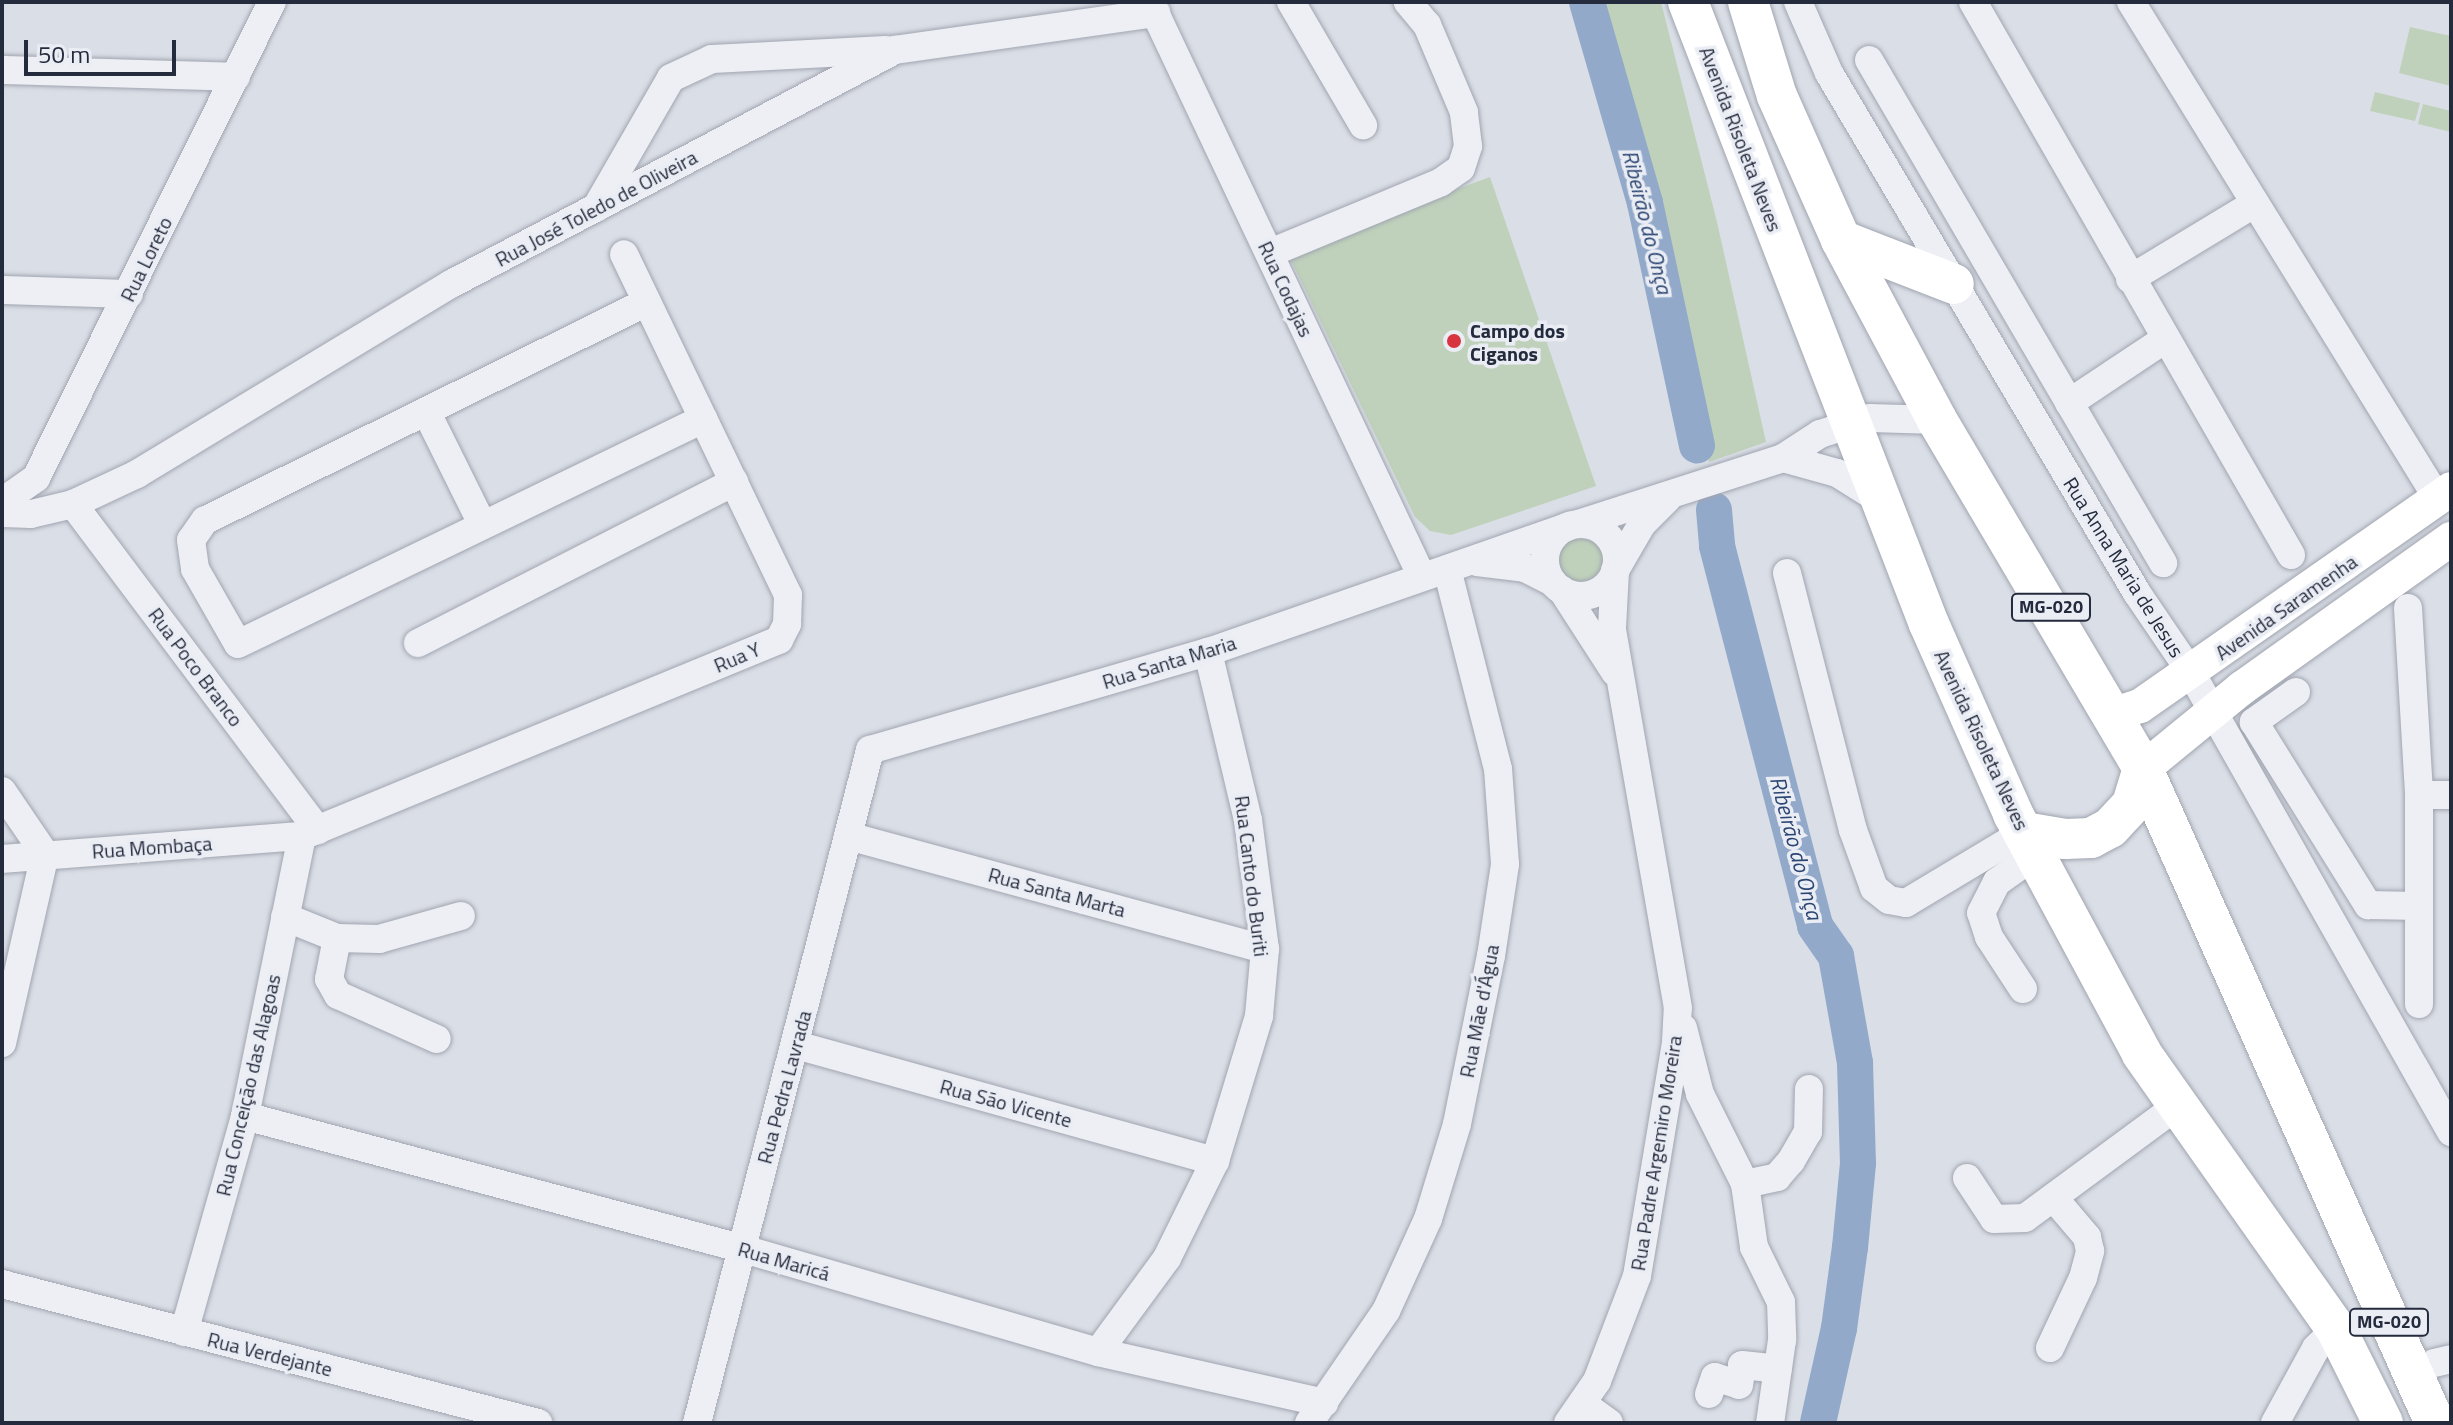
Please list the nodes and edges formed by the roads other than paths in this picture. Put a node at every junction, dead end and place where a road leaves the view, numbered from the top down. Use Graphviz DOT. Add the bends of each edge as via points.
graph roads {
  1 [pos="272,2"];
  2 [pos="1291,2"];
  3 [pos="1408,2"];
  4 [pos="1688,2"];
  5 [pos="1748,2"];
  6 [pos="1798,2"];
  7 [pos="1973,2"];
  8 [pos="2131,2"];
  9 [pos="1153,8"];
  10 [pos="895,50"];
  11 [pos="1869,60"];
  12 [pos="2,70"];
  13 [pos="236,77"];
  14 [pos="1363,125"];
  15 [pos="2254,204"];
  16 [pos="596,208"];
  17 [pos="1841,240"];
  18 [pos="1270,253"];
  19 [pos="624,254"];
  20 [pos="2130,279"];
  21 [pos="1954,284"];
  22 [pos="2,290"];
  23 [pos="129,294"];
  24 [pos="647,302"];
  25 [pos="2164,340"];
  26 [pos="2069,403"];
  27 [pos="426,411"];
  28 [pos="703,419"];
  29 [pos="1937,420"];
  30 [pos="1850,423"];
  31 [pos="1774,459"];
  32 [pos="734,482"];
  33 [pos="1683,488"];
  34 [pos="2444,494"];
  35 [pos="1880,500"];
  36 [pos="2,502"];
  37 [pos="73,504"];
  38 [pos="2,513"];
  39 [pos="482,524"];
  40 [pos="1574,525"];
  41 [pos="2451,539"];
  42 [pos="2291,555"];
  43 [pos="2163,563"];
  44 [pos="1444,569"];
  45 [pos="1616,569"];
  46 [pos="1787,573"];
  47 [pos="1557,586"];
  48 [pos="2408,608"];
  49 [pos="418,643"];
  50 [pos="1208,652"];
  51 [pos="2190,671"];
  52 [pos="1620,680"];
  53 [pos="2296,692"];
  54 [pos="2212,711"];
  55 [pos="2115,714"];
  56 [pos="870,750"];
  57 [pos="2143,769"];
  58 [pos="2,791"];
  59 [pos="2419,795"];
  60 [pos="2451,795"];
  61 [pos="310,833"];
  62 [pos="848,836"];
  63 [pos="2030,843"];
  64 [pos="45,854"];
  65 [pos="2,859"];
  66 [pos="2419,906"];
  67 [pos="461,916"];
  68 [pos="285,917"];
  69 [pos="337,938"];
  70 [pos="1265,949"];
  71 [pos="2023,989"];
  72 [pos="2419,1004"];
  73 [pos="1678,1008"];
  74 [pos="437,1039"];
  75 [pos="2,1043"];
  76 [pos="796,1045"];
  77 [pos="1809,1089"];
  78 [pos="2178,1105"];
  79 [pos="245,1116"];
  80 [pos="2451,1132"];
  81 [pos="1215,1161"];
  82 [pos="1967,1178"];
  83 [pos="1745,1184"];
  84 [pos="2053,1197"];
  85 [pos="740,1248"];
  86 [pos="2,1284"];
  87 [pos="2310,1291"];
  88 [pos="2336,1329"];
  89 [pos="184,1332"];
  90 [pos="2050,1348"];
  91 [pos="1098,1352"];
  92 [pos="1778,1369"];
  93 [pos="2302,1372"];
  94 [pos="1709,1394"];
  95 [pos="1317,1413"];
  96 [pos="1576,1413"];
  97 [pos="538,1423"];
  98 [pos="697,1423"];
  99 [pos="1609,1423"];
  100 [pos="1770,1423"];
  101 [pos="2275,1423"];
  102 [pos="2383,1423"];
  103 [pos="2435,1423"];
  1 -- 13 [label="street, Rua Loreto"];
  2 -- 14 [label="street"];
  3 -- 18 [label="street" via="1434,39 1464,112 1468,146 1461,168 1441,182"];
  4 -- 30 [label="highway, Avenida Risoleta Neves / MG-020"];
  5 -- 17 [label="highway, MG-020" via="1777,96"];
  6 -- 21 [label="street, Rua Anna Maria de Jesus" via="1829,73"];
  7 -- 20 [label="street"];
  8 -- 15 [label="street"];
  9 -- 10 [label="street, Rua José Toledo de Oliveira"];
  9 -- 18 [label="street, Rua Codajas"];
  10 -- 16 [label="street, Rua José Toledo de Oliveira"];
  10 -- 16 [label="street" via="712,59 671,78"];
  11 -- 26 [label="street"];
  12 -- 13 [label="street"];
  13 -- 23 [label="street, Rua Loreto"];
  15 -- 20 [label="street"];
  15 -- 34 [label="street"];
  16 -- 37 [label="street, Rua José Toledo de Oliveira" via="451,284 137,474"];
  17 -- 21 [label="highway"];
  17 -- 29 [label="highway, MG-020"];
  18 -- 44 [label="street, Rua Codajas"];
  19 -- 24 [label="street, Rua Y"];
  20 -- 25 [label="street"];
  21 -- 51 [label="street, Rua Anna Maria de Jesus" via="2137,593"];
  22 -- 23 [label="street"];
  23 -- 36 [label="street, Rua Loreto" via="36,478"];
  24 -- 27 [label="street"];
  24 -- 28 [label="street, Rua Y"];
  25 -- 26 [label="street"];
  25 -- 42 [label="street"];
  26 -- 43 [label="street"];
  27 -- 39 [label="street"];
  27 -- 39 [label="street" via="205,520 191,540 195,569 238,644"];
  28 -- 32 [label="street, Rua Y"];
  28 -- 39 [label="street"];
  29 -- 30 [label="street, Rua Santa Maria" via="1892,415"];
  29 -- 55 [label="highway, MG-020"];
  30 -- 31 [label="street, Rua Santa Maria"];
  30 -- 35 [label="highway, Avenida Risoleta Neves / MG-020"];
  31 -- 33 [label="street, Rua Santa Maria"];
  31 -- 35 [label="street" via="1837,473"];
  32 -- 49 [label="street"];
  32 -- 61 [label="street, Rua Y" via="788,595 787,624 779,640"];
  33 -- 40 [label="street, Rua Santa Maria"];
  33 -- 45 [label="street, Rua Santa Maria" via="1642,524"];
  34 -- 51 [label="main road, Avenida Saramenha"];
  35 -- 63 [label="highway, Avenida Risoleta Neves / MG-020" via="1934,636"];
  37 -- 38 [label="street" via="31,514"];
  37 -- 61 [label="street, Rua Poco Branco"];
  40 -- 44 [label="street, Rua Santa Maria"];
  40 -- 45 [label="street" via="1610,537"];
  40 -- 47 [label="street" via="1547,551"];
  41 -- 54 [label="main road, Avenida Saramenha"];
  44 -- 47 [label="street, Rua Santa Maria" via="1525,568"];
  44 -- 50 [label="street, Rua Santa Maria"];
  44 -- 95 [label="street, Rua Mãe d'Água" via="1498,769 1505,864 1457,1124 1428,1219 1386,1311"];
  45 -- 47 [label="street" via="1595,593"];
  45 -- 52 [label="street, Rua Padre Argemiro Moreira" via="1612,628"];
  46 -- 63 [label="street" via="1853,830 1874,888 1889,900 1906,903"];
  47 -- 52 [label="street, Rua Padre Argemiro Moreira"];
  48 -- 59 [label="street"];
  50 -- 56 [label="street, Rua Santa Maria"];
  50 -- 70 [label="street, Rua Canto do Buriti" via="1248,820"];
  51 -- 54 [label="street, Rua Anna Maria de Jesus"];
  51 -- 55 [label="main road, Avenida Saramenha" via="2140,706"];
  52 -- 73 [label="street, Rua Padre Argemiro Moreira"];
  53 -- 66 [label="street" via="2254,722 2368,905"];
  54 -- 57 [label="main road, Avenida Saramenha"];
  54 -- 80 [label="street, Rua Anna Maria de Jesus"];
  55 -- 57 [label="highway, MG-020"];
  56 -- 62 [label="street, Rua Pedra Lavrada"];
  57 -- 63 [label="highway" via="2132,804 2110,828"];
  57 -- 103 [label="highway, MG-020"];
  58 -- 64 [label="street"];
  59 -- 60 [label="street"];
  59 -- 66 [label="street"];
  61 -- 64 [label="street, Rua Mombaça"];
  61 -- 68 [label="street, Rua Conceição das Alagoas"];
  62 -- 70 [label="street, Rua Santa Marta"];
  62 -- 76 [label="street, Rua Pedra Lavrada"];
  63 -- 71 [label="street" via="1997,882 1981,913 1989,937"];
  63 -- 78 [label="highway, Avenida Risoleta Neves / MG-020" via="2142,1054"];
  64 -- 65 [label="street, Rua Mombaça"];
  64 -- 75 [label="street"];
  66 -- 72 [label="street"];
  67 -- 69 [label="street" via="379,939"];
  68 -- 69 [label="street"];
  68 -- 79 [label="street, Rua Conceição das Alagoas"];
  69 -- 74 [label="street" via="329,979 338,995"];
  70 -- 81 [label="street, Rua Canto do Buriti" via="1250,1058"];
  73 -- 83 [label="street" via="1700,1094"];
  73 -- 96 [label="street, Rua Padre Argemiro Moreira" via="1637,1276 1618,1332"];
  76 -- 81 [label="street, Rua São Vicente"];
  76 -- 85 [label="street, Rua Pedra Lavrada"];
  77 -- 83 [label="street" via="1808,1132 1791,1161 1777,1177"];
  78 -- 84 [label="street"];
  78 -- 87 [label="highway, Avenida Risoleta Neves / MG-020"];
  79 -- 85 [label="street, Rua Maricá"];
  79 -- 89 [label="street, Rua Conceição das Alagoas"];
  81 -- 91 [label="street, Rua Canto do Buriti" via="1167,1258"];
  82 -- 84 [label="street" via="1994,1219 2025,1218"];
  83 -- 92 [label="street" via="1754,1247 1781,1302"];
  84 -- 90 [label="street" via="2087,1237 2090,1251"];
  85 -- 91 [label="street, Rua Maricá"];
  85 -- 98 [label="street, Rua Pedra Lavrada"];
  86 -- 89 [label="street, Rua Verdejante"];
  87 -- 88 [label="highway, Avenida Risoleta Neves / MG-020"];
  87 -- 93 [label="street"];
  88 -- 93 [label="street"];
  88 -- 102 [label="highway, Avenida Risoleta Neves / MG-020"];
  89 -- 97 [label="street, Rua Verdejante"];
  91 -- 95 [label="street, Rua Maricá"];
  92 -- 94 [label="street" via="1742,1365 1739,1385 1715,1377"];
  92 -- 100 [label="street"];
  93 -- 101 [label="street"];
  96 -- 99 [label="street"];
}
